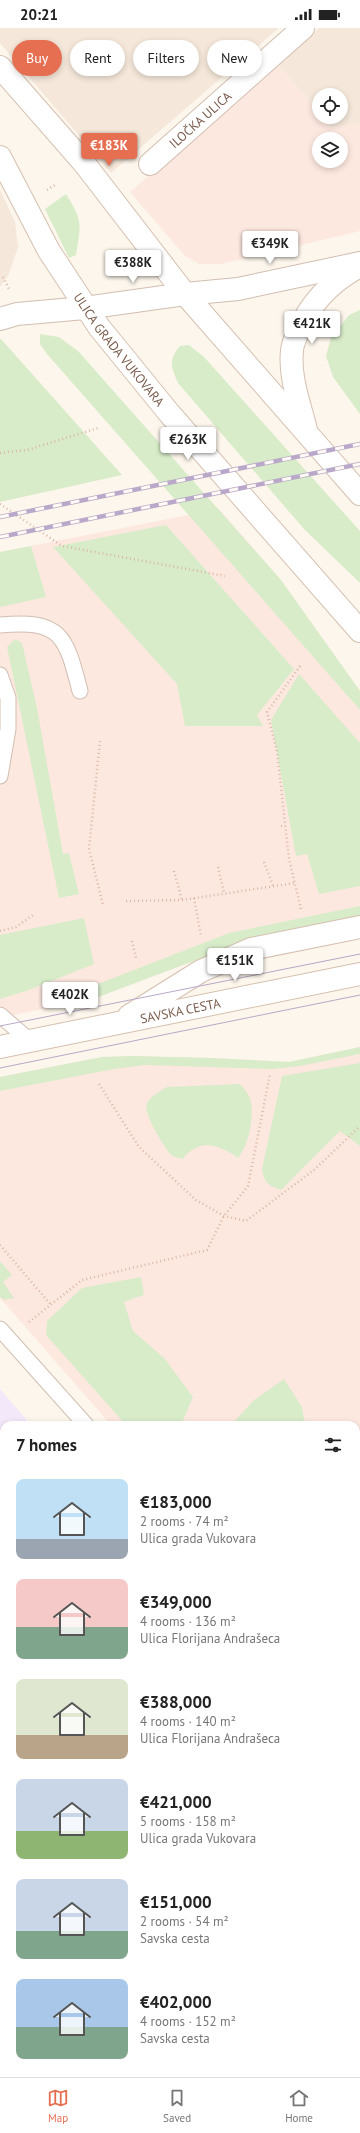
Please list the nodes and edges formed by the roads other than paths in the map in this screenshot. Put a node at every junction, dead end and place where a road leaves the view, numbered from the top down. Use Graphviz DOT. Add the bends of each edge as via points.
graph roads {
  1 [pos="303,28"];
  2 [pos="0,67"];
  3 [pos="0,157"];
  4 [pos="150,164"];
  5 [pos="360,264"];
  6 [pos="185,294"];
  7 [pos="85,308"];
  8 [pos="0,319"];
  9 [pos="308,435"];
  10 [pos="360,494"];
  11 [pos="0,625"];
  12 [pos="360,631"];
  13 [pos="0,675"];
  14 [pos="80,691"];
  15 [pos="0,776"];
  16 [pos="360,927"];
  17 [pos="360,974"];
  18 [pos="0,1015"];
  19 [pos="117,1023"];
  20 [pos="30,1041"];
  21 [pos="0,1048"];
  22 [pos="0,1329"];
  23 [pos="82,1421"];
  1 -- 4 [label="main road, ILOČKA ULICA"];
  2 -- 6 [label="main road" via="84,163"];
  3 -- 7 [label="main road, ULICA GRADA VUKOVARA" via="49,251"];
  5 -- 6 [label="main road" via="238,289"];
  5 -- 9 [label="main road" via="327,288 314,302 304,318 292,351 293,373"];
  6 -- 7 [label="main road"];
  6 -- 9 [label="main road"];
  7 -- 8 [label="main road" via="17,314"];
  7 -- 12 [label="main road, ULICA GRADA VUKOVARA" via="169,413"];
  9 -- 10 [label="main road"];
  11 -- 14 [label="lane" via="44,626 55,633 64,642 71,656"];
  13 -- 15 [label="lane" via="8,698 8,729"];
  16 -- 19 [label="main road" via="250,949 201,971"];
  17 -- 19 [label="main road, SAVSKA CESTA"];
  18 -- 20 [label="lane"];
  19 -- 20 [label="main road, SAVSKA CESTA"];
  20 -- 21 [label="main road, SAVSKA CESTA"];
  22 -- 23 [label="lane"];
}
